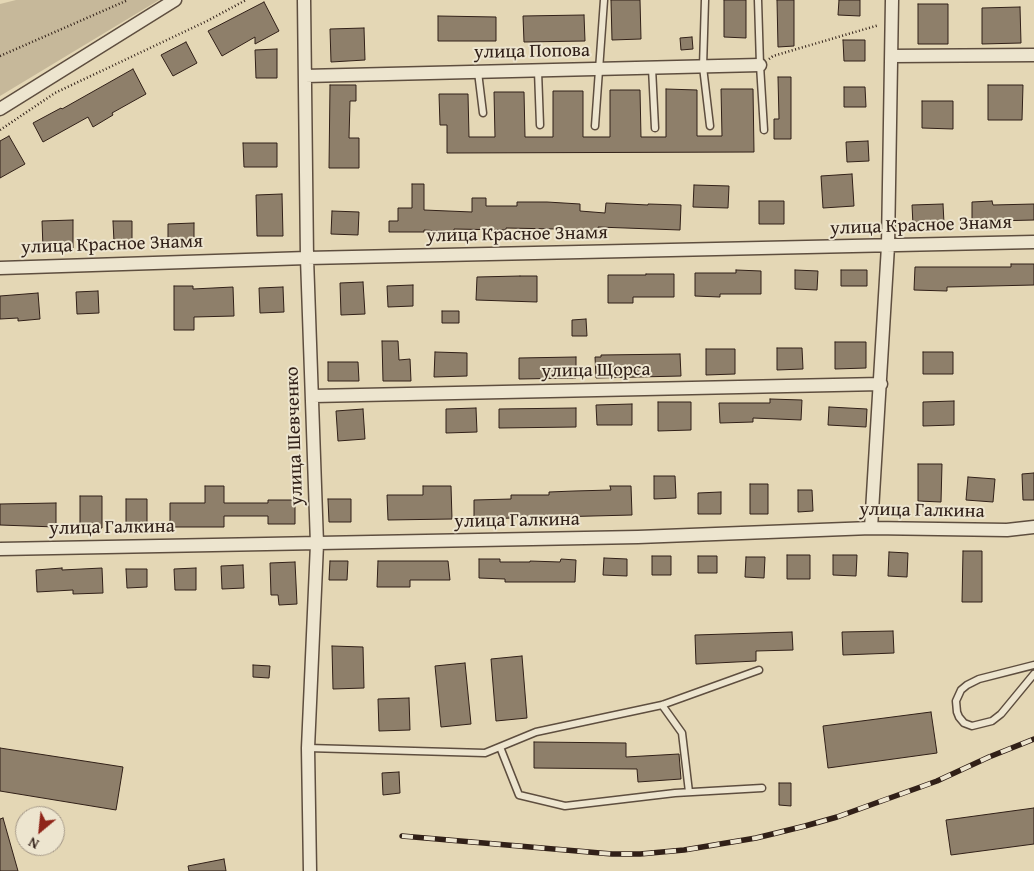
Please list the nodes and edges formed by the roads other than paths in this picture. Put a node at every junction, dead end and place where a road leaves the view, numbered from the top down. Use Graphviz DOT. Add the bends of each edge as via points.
graph roads {
  1 [pos="175,0"];
  2 [pos="304,0"];
  3 [pos="604,0"];
  4 [pos="705,0"];
  5 [pos="758,0"];
  6 [pos="892,0"];
  7 [pos="1034,54"];
  8 [pos="892,56"];
  9 [pos="760,65"];
  10 [pos="703,67"];
  11 [pos="652,68"];
  12 [pos="598,69"];
  13 [pos="538,71"];
  14 [pos="478,72"];
  15 [pos="305,76"];
  16 [pos="0,108"];
  17 [pos="484,113"];
  18 [pos="540,125"];
  19 [pos="595,126"];
  20 [pos="710,126"];
  21 [pos="655,128"];
  22 [pos="764,130"];
  23 [pos="1034,242"];
  24 [pos="888,246"];
  25 [pos="307,258"];
  26 [pos="0,268"];
  27 [pos="881,384"];
  28 [pos="313,396"];
  29 [pos="1034,527"];
  30 [pos="871,528"];
  31 [pos="317,544"];
  32 [pos="0,549"];
  33 [pos="1034,665"];
  34 [pos="759,670"];
  35 [pos="1034,674"];
  36 [pos="662,705"];
  37 [pos="500,747"];
  38 [pos="308,748"];
  39 [pos="762,788"];
  40 [pos="689,792"];
  41 [pos="310,871"];
  1 -- 16 [label="street"];
  2 -- 15 [label="street, улица Шевченко"];
  3 -- 12 [label="lane"];
  4 -- 10 [label="lane"];
  5 -- 9 [label="lane"];
  6 -- 8 [label="street"];
  7 -- 8 [label="street"];
  8 -- 24 [label="street"];
  9 -- 10 [label="street, улица Попова"];
  9 -- 22 [label="lane"];
  10 -- 11 [label="street, улица Попова"];
  10 -- 20 [label="lane"];
  11 -- 12 [label="street, улица Попова"];
  11 -- 21 [label="lane"];
  12 -- 13 [label="street, улица Попова"];
  12 -- 19 [label="lane"];
  13 -- 14 [label="street, улица Попова"];
  13 -- 18 [label="lane"];
  14 -- 15 [label="street, улица Попова"];
  14 -- 17 [label="lane"];
  15 -- 25 [label="street, улица Шевченко"];
  23 -- 24 [label="street, улица Красное Знамя"];
  24 -- 25 [label="street, улица Красное Знамя"];
  24 -- 27 [label="street"];
  25 -- 26 [label="street, улица Красное Знамя"];
  25 -- 28 [label="street, улица Шевченко"];
  27 -- 28 [label="street, улица Щорса"];
  27 -- 30 [label="street"];
  28 -- 31 [label="street, улица Шевченко"];
  29 -- 30 [label="street, улица Галкина" via="1006,530"];
  30 -- 31 [label="street, улица Галкина"];
  31 -- 32 [label="street, улица Галкина"];
  31 -- 38 [label="street, улица Шевченко"];
  33 -- 35 [label="lane" via="978,679 967,685 956,700 959,717 972,726 992,721"];
  34 -- 36 [label="lane"];
  36 -- 37 [label="lane" via="536,732"];
  36 -- 40 [label="lane" via="682,733"];
  37 -- 38 [label="lane" via="485,753"];
  37 -- 40 [label="lane" via="520,795 566,806"];
  38 -- 41 [label="street, улица Шевченко"];
  39 -- 40 [label="lane"];
}
